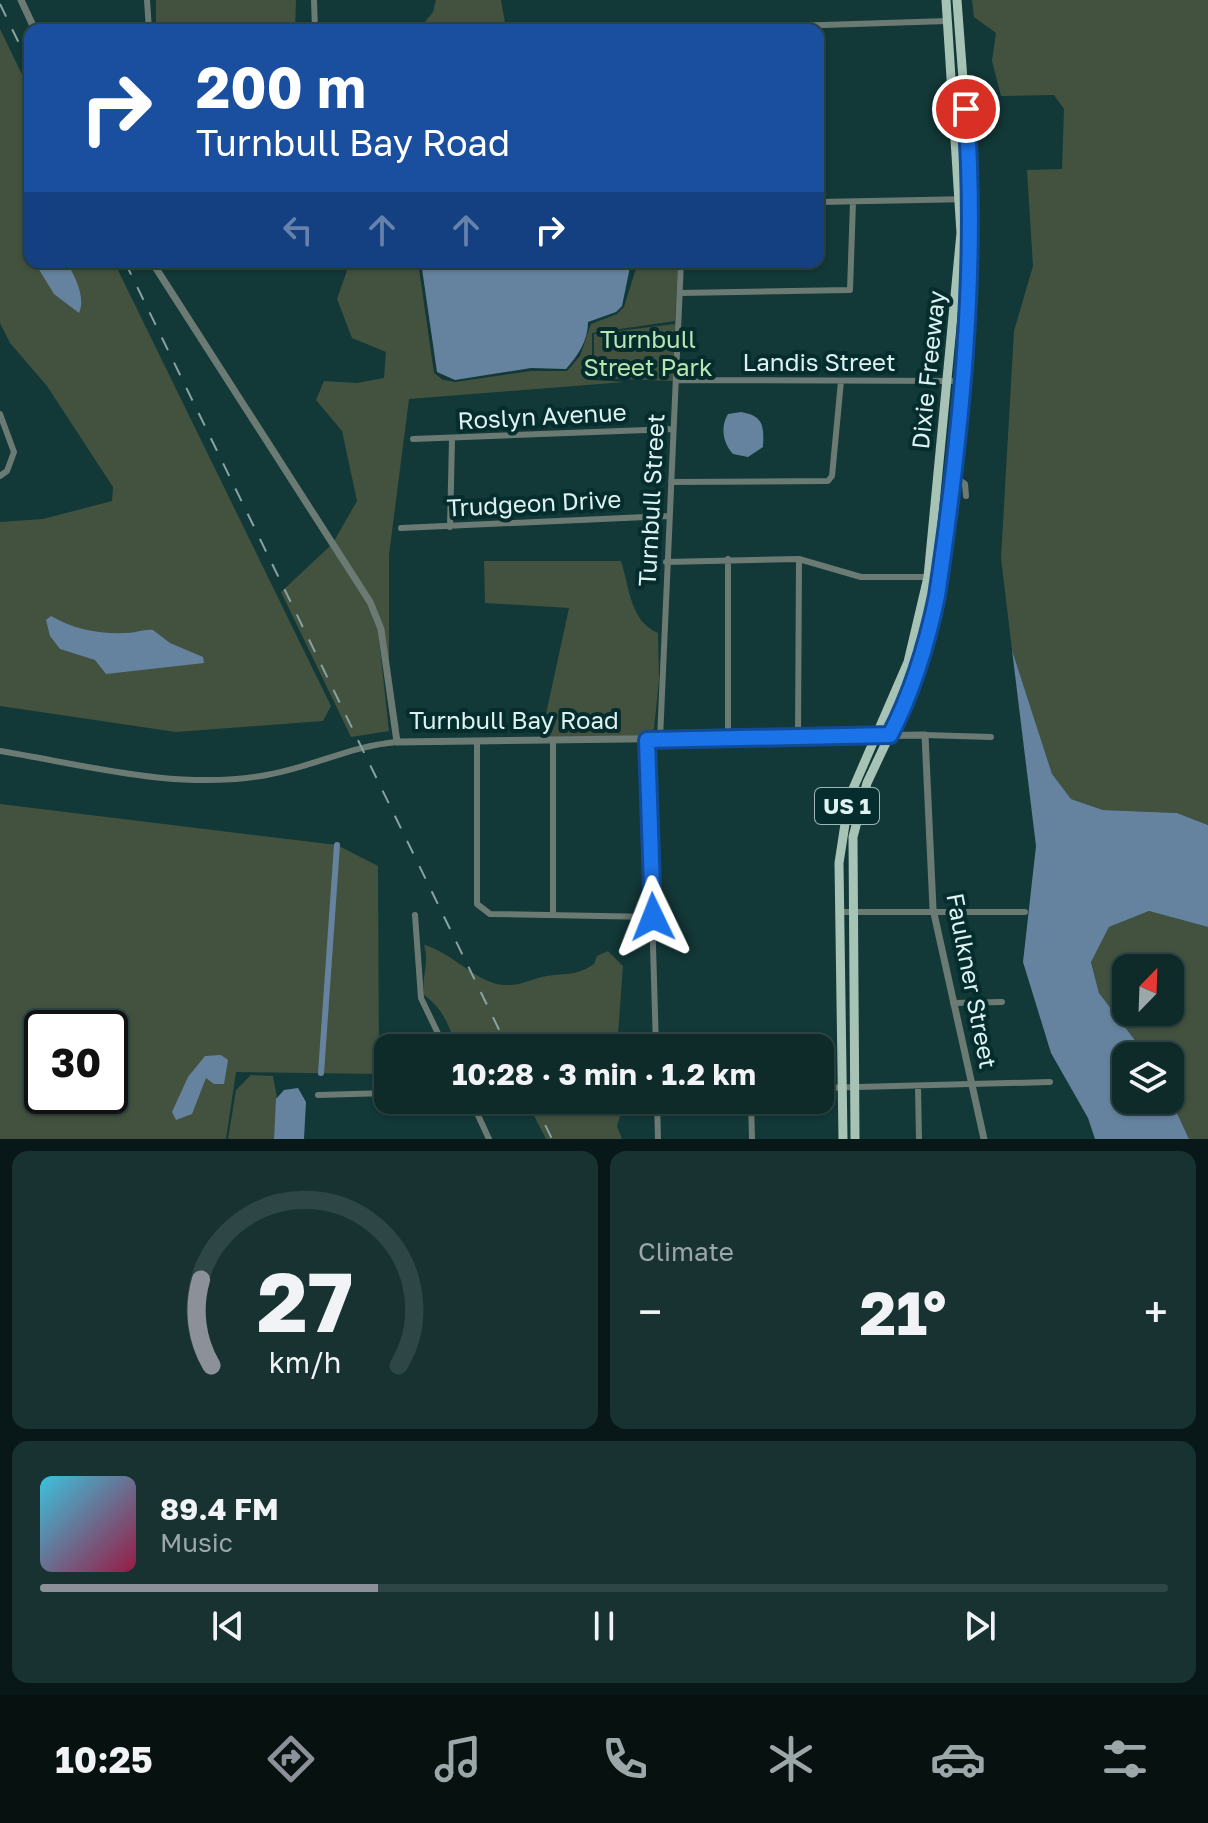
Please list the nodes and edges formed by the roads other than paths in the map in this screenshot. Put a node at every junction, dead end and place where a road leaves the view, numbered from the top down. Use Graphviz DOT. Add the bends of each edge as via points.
graph roads {
  1 [pos="21,0"];
  2 [pos="147,0"];
  3 [pos="314,0"];
  4 [pos="946,0"];
  5 [pos="957,0"];
  6 [pos="947,21"];
  7 [pos="959,21"];
  8 [pos="32,24"];
  9 [pos="149,24"];
  10 [pos="315,24"];
  11 [pos="824,25"];
  12 [pos="972,199"];
  13 [pos="960,200"];
  14 [pos="824,202"];
  15 [pos="853,202"];
  16 [pos="156,268"];
  17 [pos="681,268"];
  18 [pos="680,293"];
  19 [pos="676,380"];
  20 [pos="841,381"];
  21 [pos="949,381"];
  22 [pos="961,381"];
  23 [pos="0,414"];
  24 [pos="673,429"];
  25 [pos="413,439"];
  26 [pos="452,439"];
  27 [pos="951,474"];
  28 [pos="0,476"];
  29 [pos="671,482"];
  30 [pos="966,496"];
  31 [pos="668,516"];
  32 [pos="450,527"];
  33 [pos="401,528"];
  34 [pos="728,559"];
  35 [pos="799,559"];
  36 [pos="666,562"];
  37 [pos="928,577"];
  38 [pos="940,577"];
  39 [pos="877,735"];
  40 [pos="890,735"];
  41 [pos="925,735"];
  42 [pos="798,737"];
  43 [pos="991,737"];
  44 [pos="728,738"];
  45 [pos="660,739"];
  46 [pos="553,740"];
  47 [pos="647,740"];
  48 [pos="397,742"];
  49 [pos="477,742"];
  50 [pos="0,751"];
  51 [pos="933,909"];
  52 [pos="840,912"];
  53 [pos="1025,912"];
  54 [pos="553,913"];
  55 [pos="851,913"];
  56 [pos="415,915"];
  57 [pos="653,917"];
  58 [pos="1002,1002"];
  59 [pos="953,1003"];
  60 [pos="438,1034"];
  61 [pos="656,1034"];
  62 [pos="1050,1082"];
  63 [pos="972,1085"];
  64 [pos="834,1087"];
  65 [pos="841,1087"];
  66 [pos="854,1087"];
  67 [pos="918,1087"];
  68 [pos="374,1093"];
  69 [pos="318,1095"];
  70 [pos="477,1114"];
  71 [pos="657,1114"];
  72 [pos="751,1114"];
  73 [pos="489,1139"];
  74 [pos="658,1139"];
  75 [pos="752,1139"];
  76 [pos="843,1139"];
  77 [pos="855,1139"];
  78 [pos="919,1139"];
  79 [pos="984,1139"];
  1 -- 8 [label="street"];
  2 -- 9 [label="street"];
  3 -- 10 [label="street"];
  4 -- 6 [label="main road, Dixie Freeway / US 1"];
  5 -- 7 [label="main road, Dixie Freeway / US 1"];
  6 -- 7 [label="street"];
  6 -- 11 [label="street"];
  6 -- 13 [label="main road, Dixie Freeway / US 1"];
  7 -- 12 [label="main road, Dixie Freeway / US 1"];
  12 -- 13 [label="street"];
  12 -- 22 [label="main road, Dixie Freeway / US 1"];
  13 -- 15 [label="street"];
  13 -- 21 [label="main road, Dixie Freeway / US 1"];
  14 -- 15 [label="street"];
  15 -- 18 [label="street" via="850,290"];
  16 -- 48 [label="street, Turnbull Bay Road" via="370,602 381,629"];
  17 -- 18 [label="street, Turnbull Street"];
  18 -- 19 [label="street, Turnbull Street"];
  19 -- 20 [label="street, Landis Street"];
  19 -- 24 [label="street, Turnbull Street"];
  20 -- 21 [label="street, Landis Street"];
  20 -- 29 [label="street" via="828,481"];
  21 -- 22 [label="street, Landis Street"];
  21 -- 37 [label="main road, Dixie Freeway / US 1"];
  22 -- 27 [label="main road, Dixie Freeway / US 1"];
  23 -- 28 [label="street" via="14,452"];
  24 -- 26 [label="street, Roslyn Avenue"];
  24 -- 29 [label="street, Turnbull Street"];
  25 -- 26 [label="street, Roslyn Avenue"];
  26 -- 32 [label="street"];
  27 -- 30 [label="street" via="965,484"];
  27 -- 38 [label="main road, Dixie Freeway / US 1"];
  29 -- 31 [label="street, Turnbull Street"];
  31 -- 32 [label="street, Trudgeon Drive"];
  31 -- 36 [label="street, Turnbull Street"];
  32 -- 33 [label="street, Trudgeon Drive"];
  34 -- 35 [label="street"];
  34 -- 36 [label="street"];
  34 -- 44 [label="street"];
  35 -- 37 [label="street" via="861,577"];
  35 -- 42 [label="street"];
  36 -- 45 [label="street, Turnbull Street"];
  37 -- 38 [label="street"];
  37 -- 39 [label="main road, Dixie Freeway / US 1" via="908,662"];
  38 -- 40 [label="main road, Dixie Freeway / US 1" via="923,656"];
  39 -- 40 [label="street, Turnbull Bay Road"];
  39 -- 42 [label="street, Turnbull Bay Road"];
  39 -- 52 [label="main road, US 1" via="845,815"];
  40 -- 41 [label="street, Turnbull Bay Road"];
  40 -- 55 [label="main road, US 1" via="857,817"];
  41 -- 43 [label="street"];
  41 -- 51 [label="street, Faulkner Street"];
  42 -- 44 [label="street, Turnbull Bay Road"];
  44 -- 45 [label="street, Turnbull Bay Road"];
  45 -- 47 [label="street, Turnbull Bay Road"];
  46 -- 47 [label="street, Turnbull Bay Road"];
  46 -- 49 [label="street, Turnbull Bay Road"];
  46 -- 54 [label="street"];
  47 -- 57 [label="street"];
  48 -- 49 [label="street, Turnbull Bay Road"];
  48 -- 50 [label="street" via="360,745 302,768 238,779 176,778"];
  49 -- 54 [label="street" via="477,904 490,914"];
  51 -- 53 [label="street"];
  51 -- 55 [label="street"];
  51 -- 59 [label="street, Faulkner Street"];
  52 -- 55 [label="street"];
  52 -- 65 [label="main road, US 1"];
  54 -- 57 [label="street"];
  55 -- 66 [label="main road, US 1"];
  56 -- 60 [label="street" via="421,998"];
  57 -- 61 [label="street"];
  58 -- 59 [label="street"];
  59 -- 63 [label="street, Faulkner Street"];
  62 -- 63 [label="street"];
  63 -- 67 [label="street"];
  63 -- 79 [label="street, Faulkner Street"];
  64 -- 65 [label="street"];
  65 -- 66 [label="street"];
  65 -- 76 [label="main road, US 1"];
  66 -- 67 [label="street"];
  66 -- 77 [label="main road, US 1"];
  67 -- 78 [label="street"];
  68 -- 69 [label="street"];
  70 -- 73 [label="street"];
  71 -- 74 [label="street"];
  72 -- 75 [label="street"];
}
